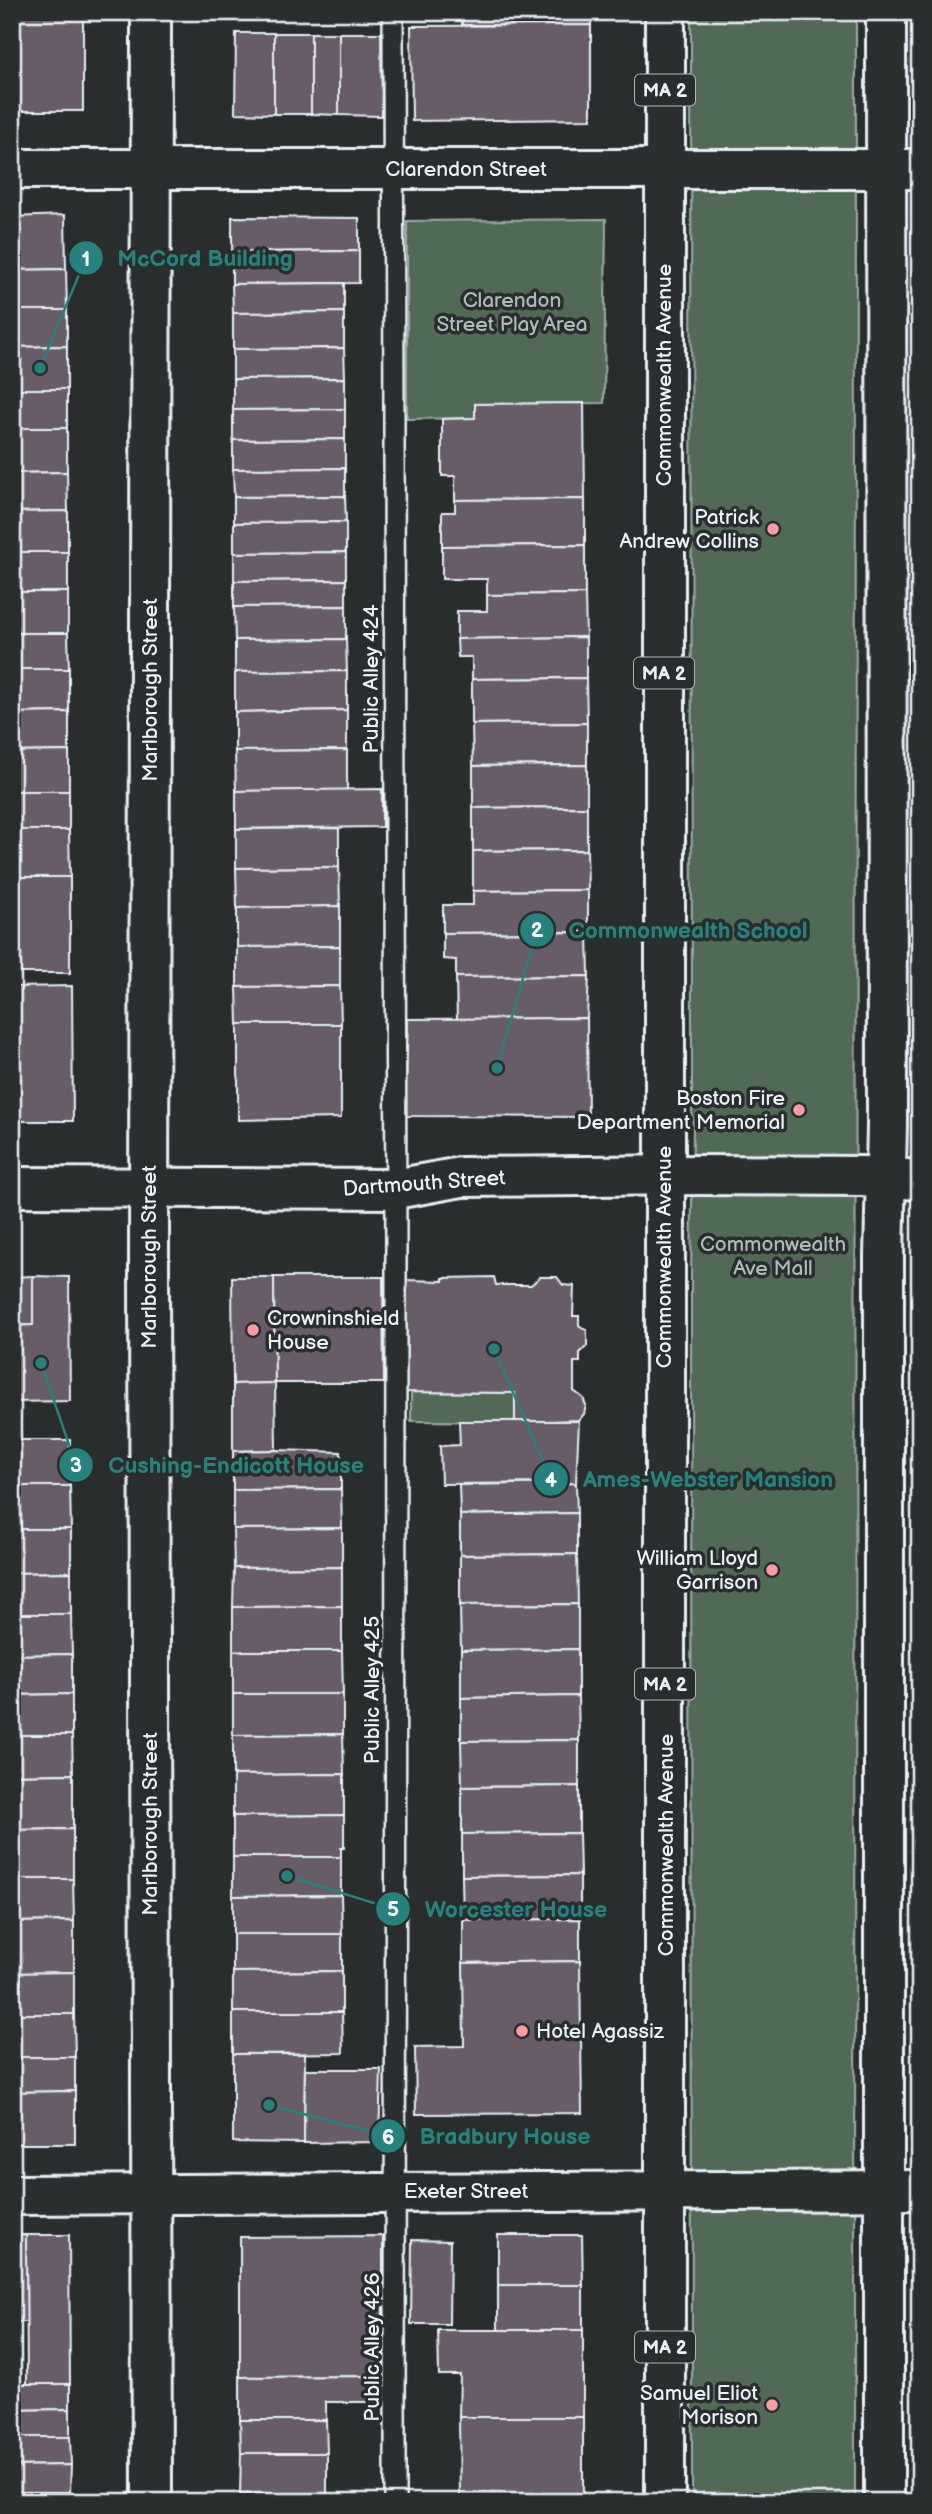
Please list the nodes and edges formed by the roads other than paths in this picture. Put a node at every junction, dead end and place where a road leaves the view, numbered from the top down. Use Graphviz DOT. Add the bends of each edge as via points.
graph roads {
  1 [pos="151,12"];
  2 [pos="393,12"];
  3 [pos="665,12"];
  4 [pos="886,12"];
  5 [pos="12,169"];
  6 [pos="393,169"];
  7 [pos="664,169"];
  8 [pos="903,169"];
  9 [pos="151,170"];
  10 [pos="664,1177"];
  11 [pos="903,1179"];
  12 [pos="149,1186"];
  13 [pos="12,1187"];
  14 [pos="395,1189"];
  15 [pos="902,2190"];
  16 [pos="665,2191"];
  17 [pos="395,2192"];
  18 [pos="151,2193"];
  19 [pos="12,2194"];
  20 [pos="152,2502"];
  21 [pos="395,2502"];
  22 [pos="665,2502"];
  23 [pos="884,2502"];
  1 -- 9 [label="main road, Marlborough Street"];
  2 -- 6 [label="lane, Public Alley 424"];
  3 -- 7 [label="main road, Commonwealth Avenue / MA 2"];
  4 -- 8 [label="main road"];
  5 -- 9 [label="main road, Clarendon Street"];
  6 -- 7 [label="main road, Clarendon Street"];
  6 -- 9 [label="main road, Clarendon Street"];
  6 -- 14 [label="lane, Public Alley 424"];
  7 -- 8 [label="main road, Clarendon Street"];
  7 -- 10 [label="main road, Commonwealth Avenue / MA 2"];
  8 -- 11 [label="main road"];
  9 -- 12 [label="main road, Marlborough Street"];
  10 -- 11 [label="main road, Dartmouth Street"];
  10 -- 14 [label="main road, Dartmouth Street" via="461,1177"];
  10 -- 16 [label="main road, Commonwealth Avenue / MA 2"];
  11 -- 15 [label="main road"];
  12 -- 13 [label="main road, Dartmouth Street"];
  12 -- 14 [label="main road, Dartmouth Street"];
  12 -- 18 [label="main road, Marlborough Street"];
  14 -- 17 [label="lane, Public Alley 425"];
  15 -- 16 [label="main road, Exeter Street"];
  15 -- 23 [label="main road"];
  16 -- 17 [label="main road, Exeter Street"];
  16 -- 22 [label="main road, Commonwealth Avenue / MA 2"];
  17 -- 18 [label="main road, Exeter Street"];
  17 -- 21 [label="lane, Public Alley 426"];
  18 -- 19 [label="main road, Exeter Street"];
  18 -- 20 [label="main road, Marlborough Street"];
}
